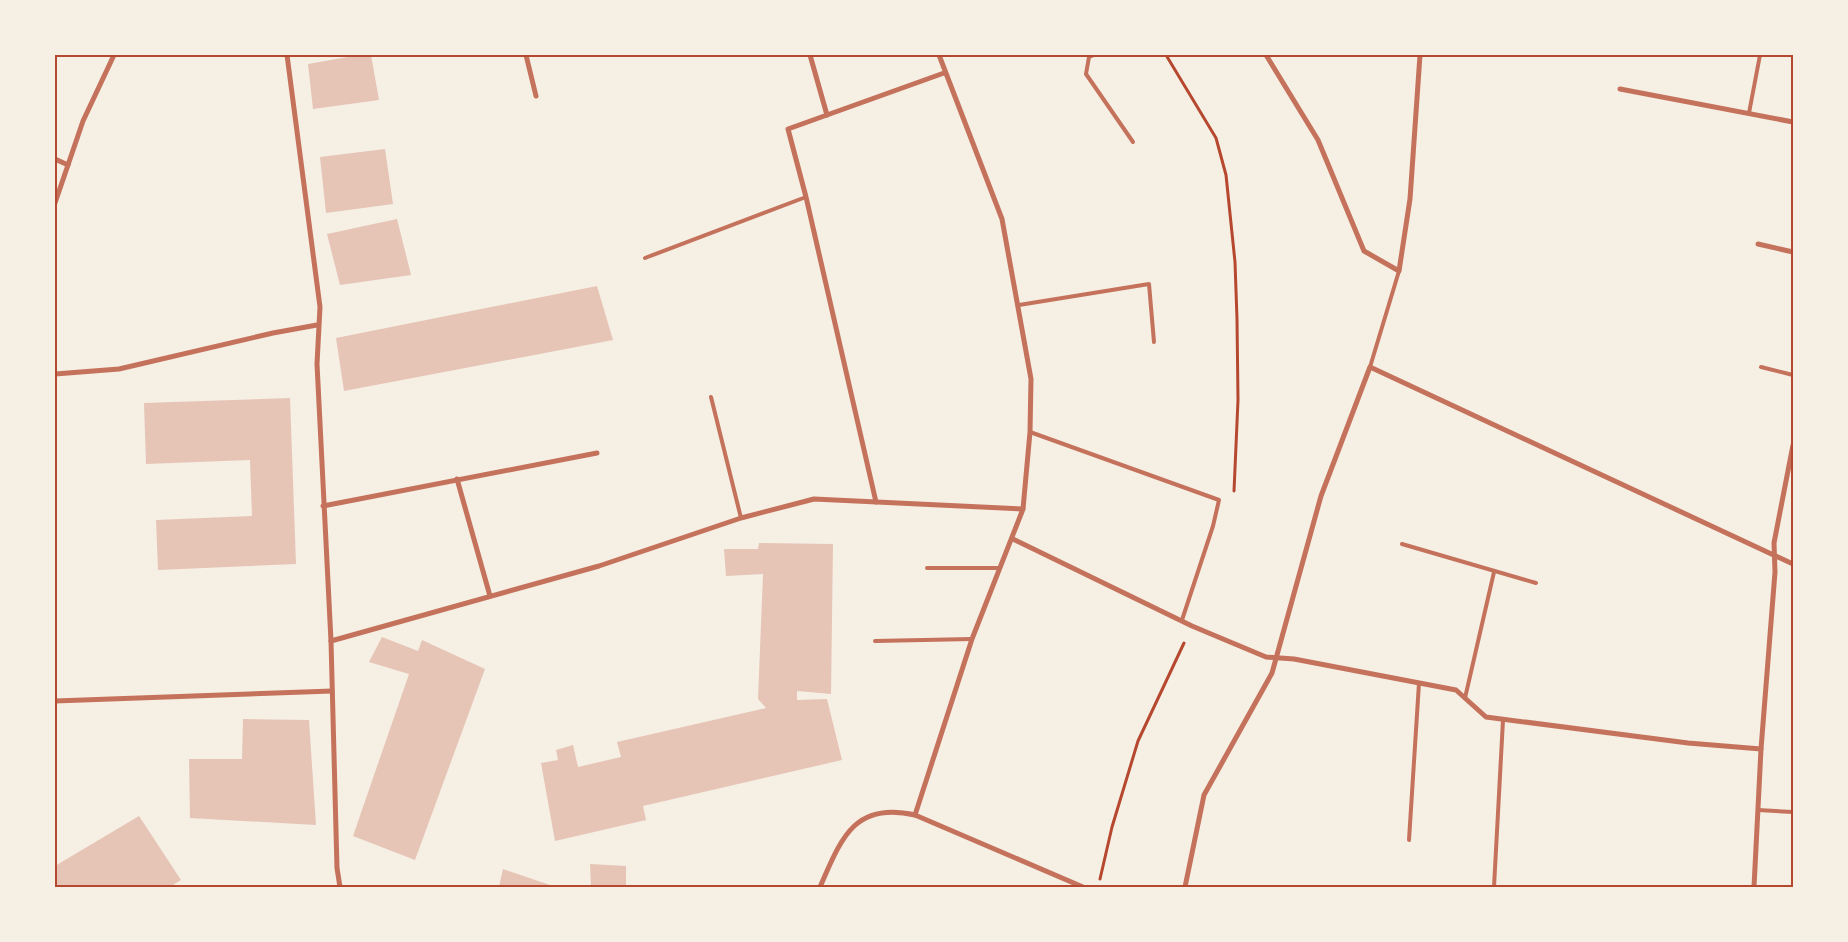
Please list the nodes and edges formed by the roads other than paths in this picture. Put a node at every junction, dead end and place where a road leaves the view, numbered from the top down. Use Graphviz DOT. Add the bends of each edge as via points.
graph roads {
  1 [pos="114,55"];
  2 [pos="287,55"];
  3 [pos="526,55"];
  4 [pos="810,55"];
  5 [pos="939,55"];
  6 [pos="1094,55"];
  7 [pos="1266,55"];
  8 [pos="1420,55"];
  9 [pos="1760,55"];
  10 [pos="944,73"];
  11 [pos="1620,88"];
  12 [pos="536,96"];
  13 [pos="1748,113"];
  14 [pos="827,115"];
  15 [pos="1793,122"];
  16 [pos="1133,142"];
  17 [pos="55,159"];
  18 [pos="68,165"];
  19 [pos="806,197"];
  20 [pos="55,203"];
  21 [pos="1758,244"];
  22 [pos="1793,252"];
  23 [pos="645,258"];
  24 [pos="1399,270"];
  25 [pos="1019,304"];
  26 [pos="317,325"];
  27 [pos="1154,342"];
  28 [pos="1370,367"];
  29 [pos="1761,367"];
  30 [pos="55,374"];
  31 [pos="1793,375"];
  32 [pos="711,397"];
  33 [pos="1030,432"];
  34 [pos="1793,445"];
  35 [pos="597,452"];
  36 [pos="457,479"];
  37 [pos="876,502"];
  38 [pos="323,506"];
  39 [pos="1023,509"];
  40 [pos="741,518"];
  41 [pos="1013,539"];
  42 [pos="1402,544"];
  43 [pos="1774,556"];
  44 [pos="1793,564"];
  45 [pos="927,568"];
  46 [pos="999,568"];
  47 [pos="1494,572"];
  48 [pos="1536,583"];
  49 [pos="490,596"];
  50 [pos="1182,620"];
  51 [pos="972,639"];
  52 [pos="331,641"];
  53 [pos="875,641"];
  54 [pos="1276,658"];
  55 [pos="1419,683"];
  56 [pos="332,690"];
  57 [pos="1465,698"];
  58 [pos="55,702"];
  59 [pos="1503,720"];
  60 [pos="1761,749"];
  61 [pos="1758,810"];
  62 [pos="1793,812"];
  63 [pos="915,815"];
  64 [pos="1409,840"];
  65 [pos="340,887"];
  66 [pos="820,887"];
  67 [pos="1083,887"];
  68 [pos="1185,887"];
  69 [pos="1494,887"];
  70 [pos="1754,887"];
  1 -- 18 [label="street" via="83,121"];
  2 -- 26 [label="street" via="320,307"];
  3 -- 12 [label="street"];
  4 -- 14 [label="street"];
  5 -- 10 [label="street"];
  6 -- 16 [label="lane" via="1089,57 1086,74"];
  7 -- 24 [label="street" via="1318,140 1364,251"];
  8 -- 24 [label="street" via="1410,199"];
  9 -- 13 [label="lane"];
  10 -- 14 [label="street"];
  10 -- 25 [label="street" via="1002,219"];
  11 -- 13 [label="street"];
  13 -- 15 [label="street"];
  14 -- 19 [label="street" via="788,129"];
  17 -- 18 [label="street"];
  18 -- 20 [label="street"];
  19 -- 23 [label="lane"];
  19 -- 37 [label="street"];
  21 -- 22 [label="street"];
  24 -- 28 [label="lane"];
  25 -- 27 [label="lane" via="1149,284"];
  25 -- 33 [label="street" via="1031,379"];
  26 -- 30 [label="street" via="119,369"];
  26 -- 38 [label="street"];
  28 -- 43 [label="street"];
  28 -- 54 [label="street" via="1321,496"];
  29 -- 31 [label="lane"];
  32 -- 40 [label="lane"];
  33 -- 39 [label="street"];
  33 -- 50 [label="lane" via="1219,500"];
  34 -- 43 [label="street"];
  35 -- 36 [label="street"];
  36 -- 38 [label="street"];
  36 -- 49 [label="street"];
  37 -- 39 [label="street"];
  37 -- 40 [label="street" via="814,499"];
  38 -- 52 [label="street"];
  39 -- 41 [label="street"];
  40 -- 49 [label="street" via="599,566"];
  41 -- 46 [label="street"];
  41 -- 50 [label="street"];
  42 -- 47 [label="lane"];
  43 -- 44 [label="street"];
  43 -- 60 [label="street"];
  45 -- 46 [label="lane"];
  46 -- 51 [label="street"];
  47 -- 48 [label="lane"];
  47 -- 57 [label="lane"];
  49 -- 52 [label="street"];
  50 -- 54 [label="street"];
  51 -- 53 [label="lane"];
  51 -- 63 [label="street"];
  52 -- 56 [label="street"];
  54 -- 55 [label="street"];
  54 -- 68 [label="street" via="1272,673 1204,795"];
  55 -- 57 [label="street" via="1456,690"];
  55 -- 64 [label="lane"];
  56 -- 58 [label="street"];
  56 -- 65 [label="street"];
  57 -- 59 [label="street" via="1486,717"];
  59 -- 60 [label="street"];
  59 -- 69 [label="lane"];
  60 -- 61 [label="street"];
  61 -- 62 [label="lane"];
  61 -- 70 [label="street"];
  63 -- 66 [label="street" via="878,812 862,818 834,855"];
  63 -- 67 [label="street"];
}
